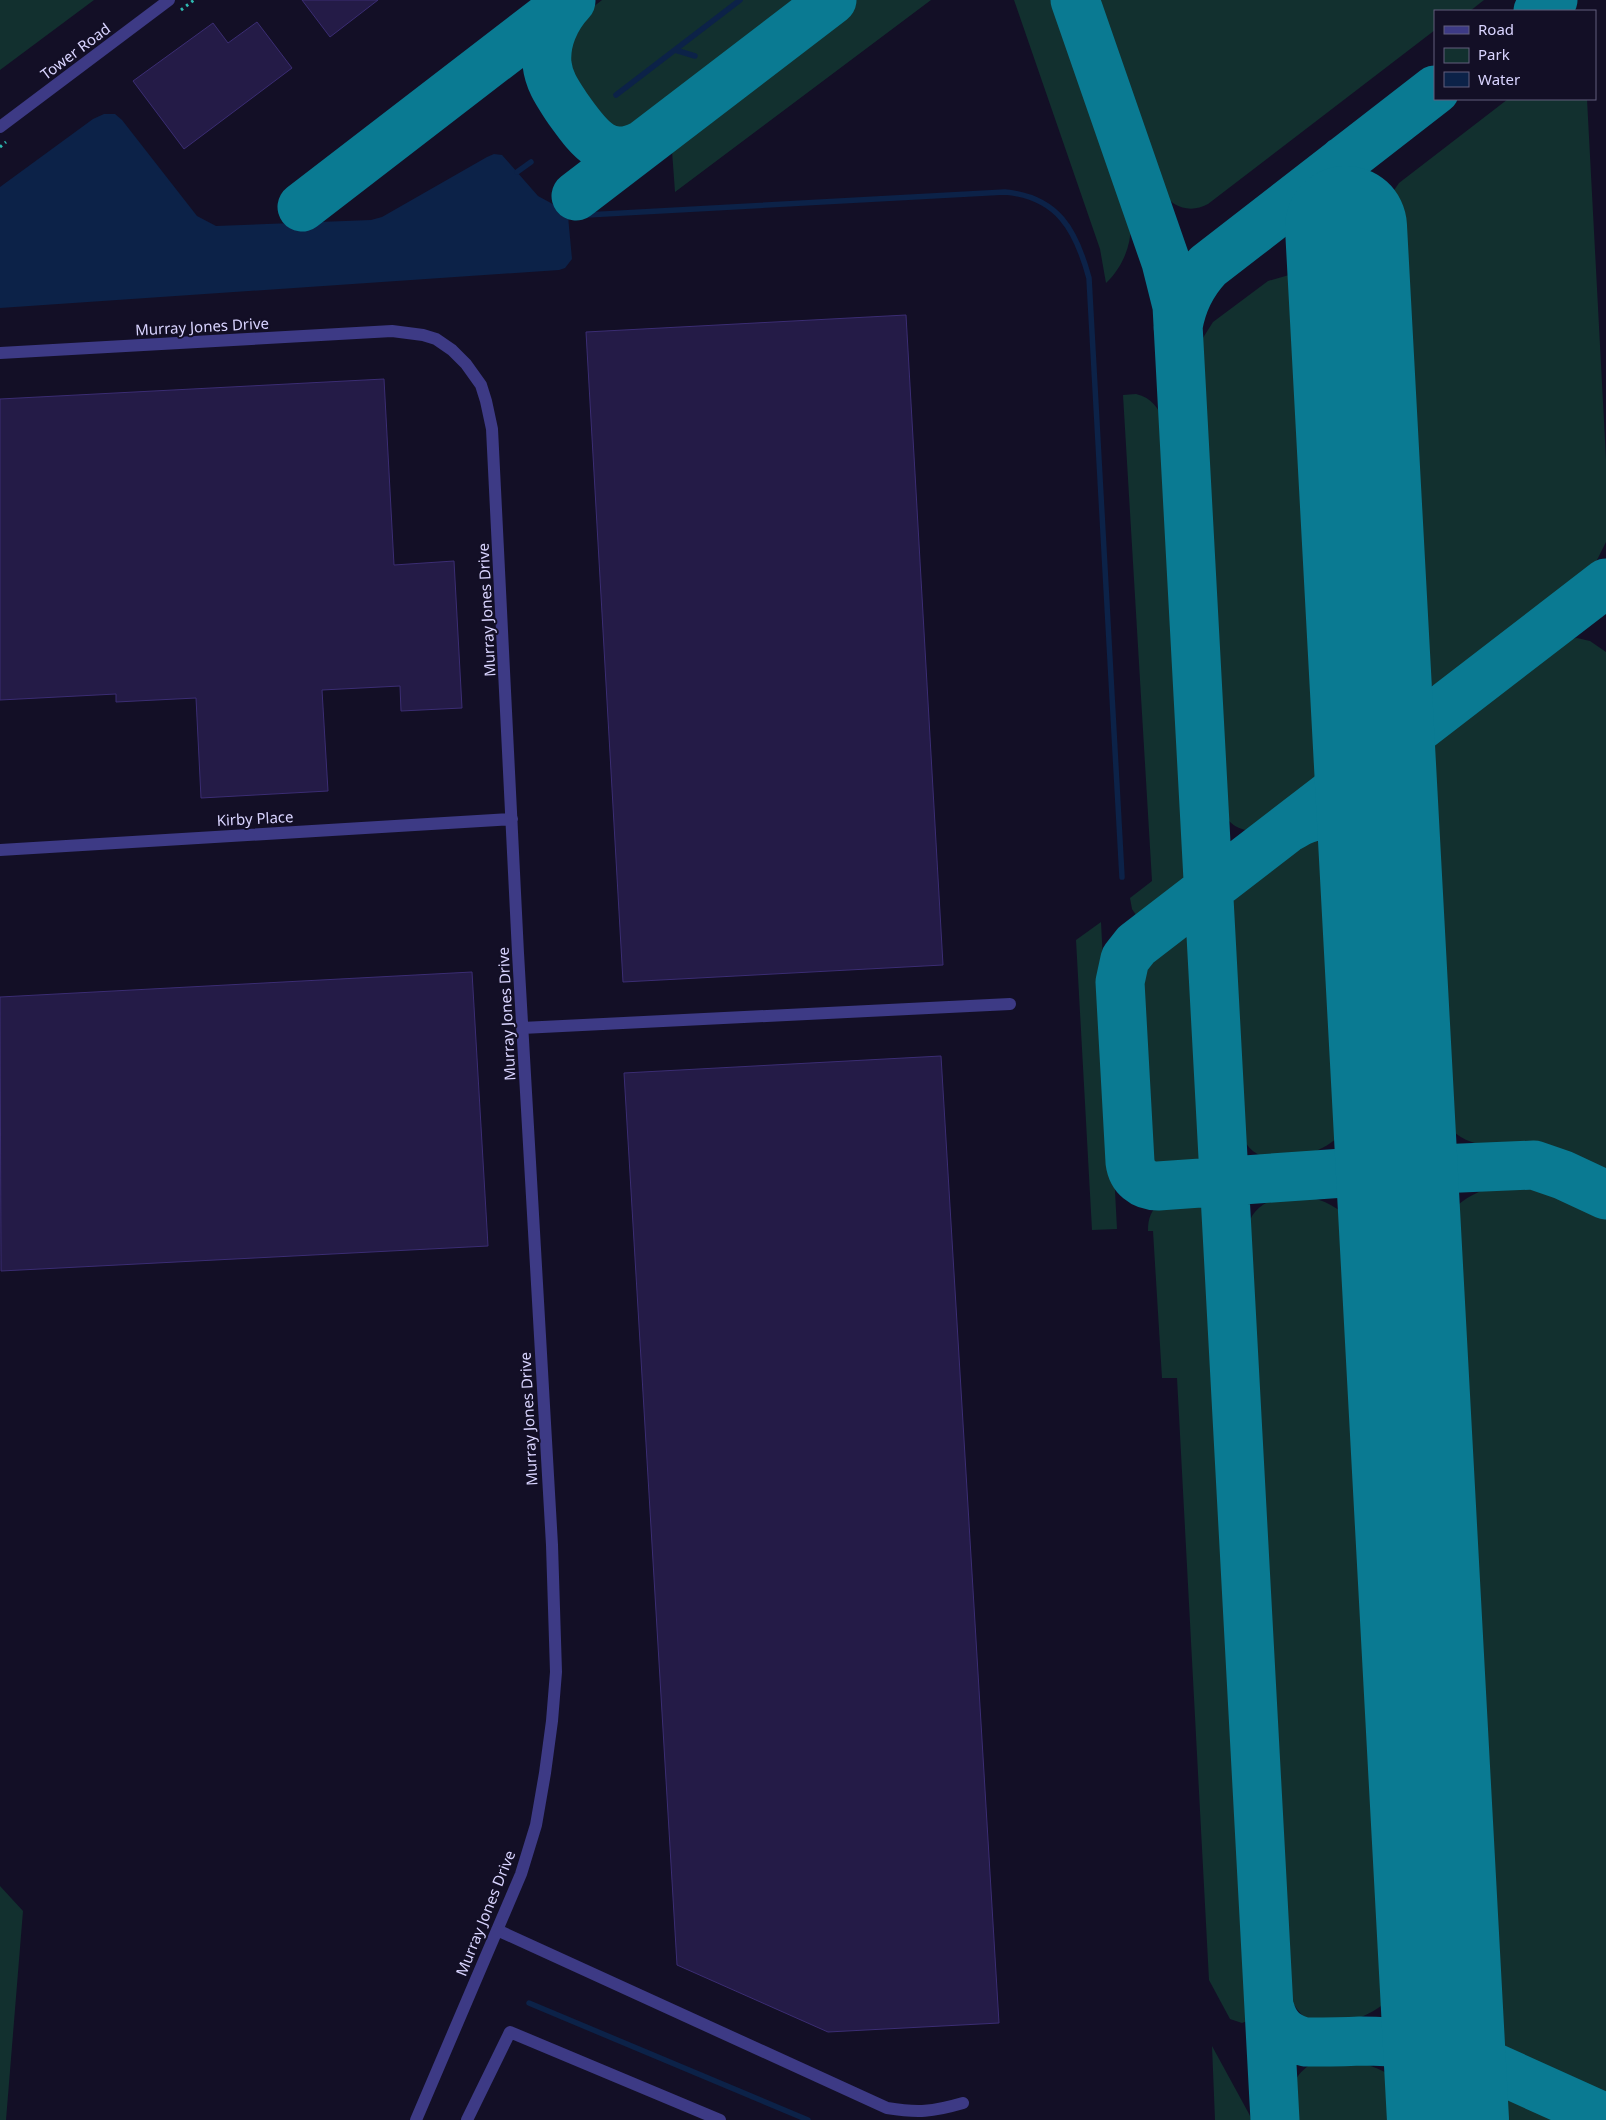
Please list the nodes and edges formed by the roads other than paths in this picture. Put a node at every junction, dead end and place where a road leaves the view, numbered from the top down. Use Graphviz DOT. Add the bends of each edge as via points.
graph roads {
  1 [pos="169,0"];
  2 [pos="0,127"];
  3 [pos="0,353"];
  4 [pos="512,819"];
  5 [pos="0,850"];
  6 [pos="1010,1004"];
  7 [pos="522,1028"];
  8 [pos="497,1930"];
  9 [pos="962,2103"];
  10 [pos="416,2120"];
  11 [pos="467,2120"];
  12 [pos="720,2120"];
  1 -- 2 [label="street, Tower Road"];
  3 -- 4 [label="street, Murray Jones Drive" via="392,332 423,334 452,350 481,385 492,429"];
  4 -- 5 [label="street, Kirby Place"];
  4 -- 7 [label="street, Murray Jones Drive"];
  6 -- 7 [label="street"];
  7 -- 8 [label="street, Murray Jones Drive" via="552,1545 556,1672 536,1824 521,1874"];
  8 -- 9 [label="street" via="887,2108 916,2112 940,2110"];
  8 -- 10 [label="street, Murray Jones Drive"];
  11 -- 12 [label="street" via="510,2032"];
}
